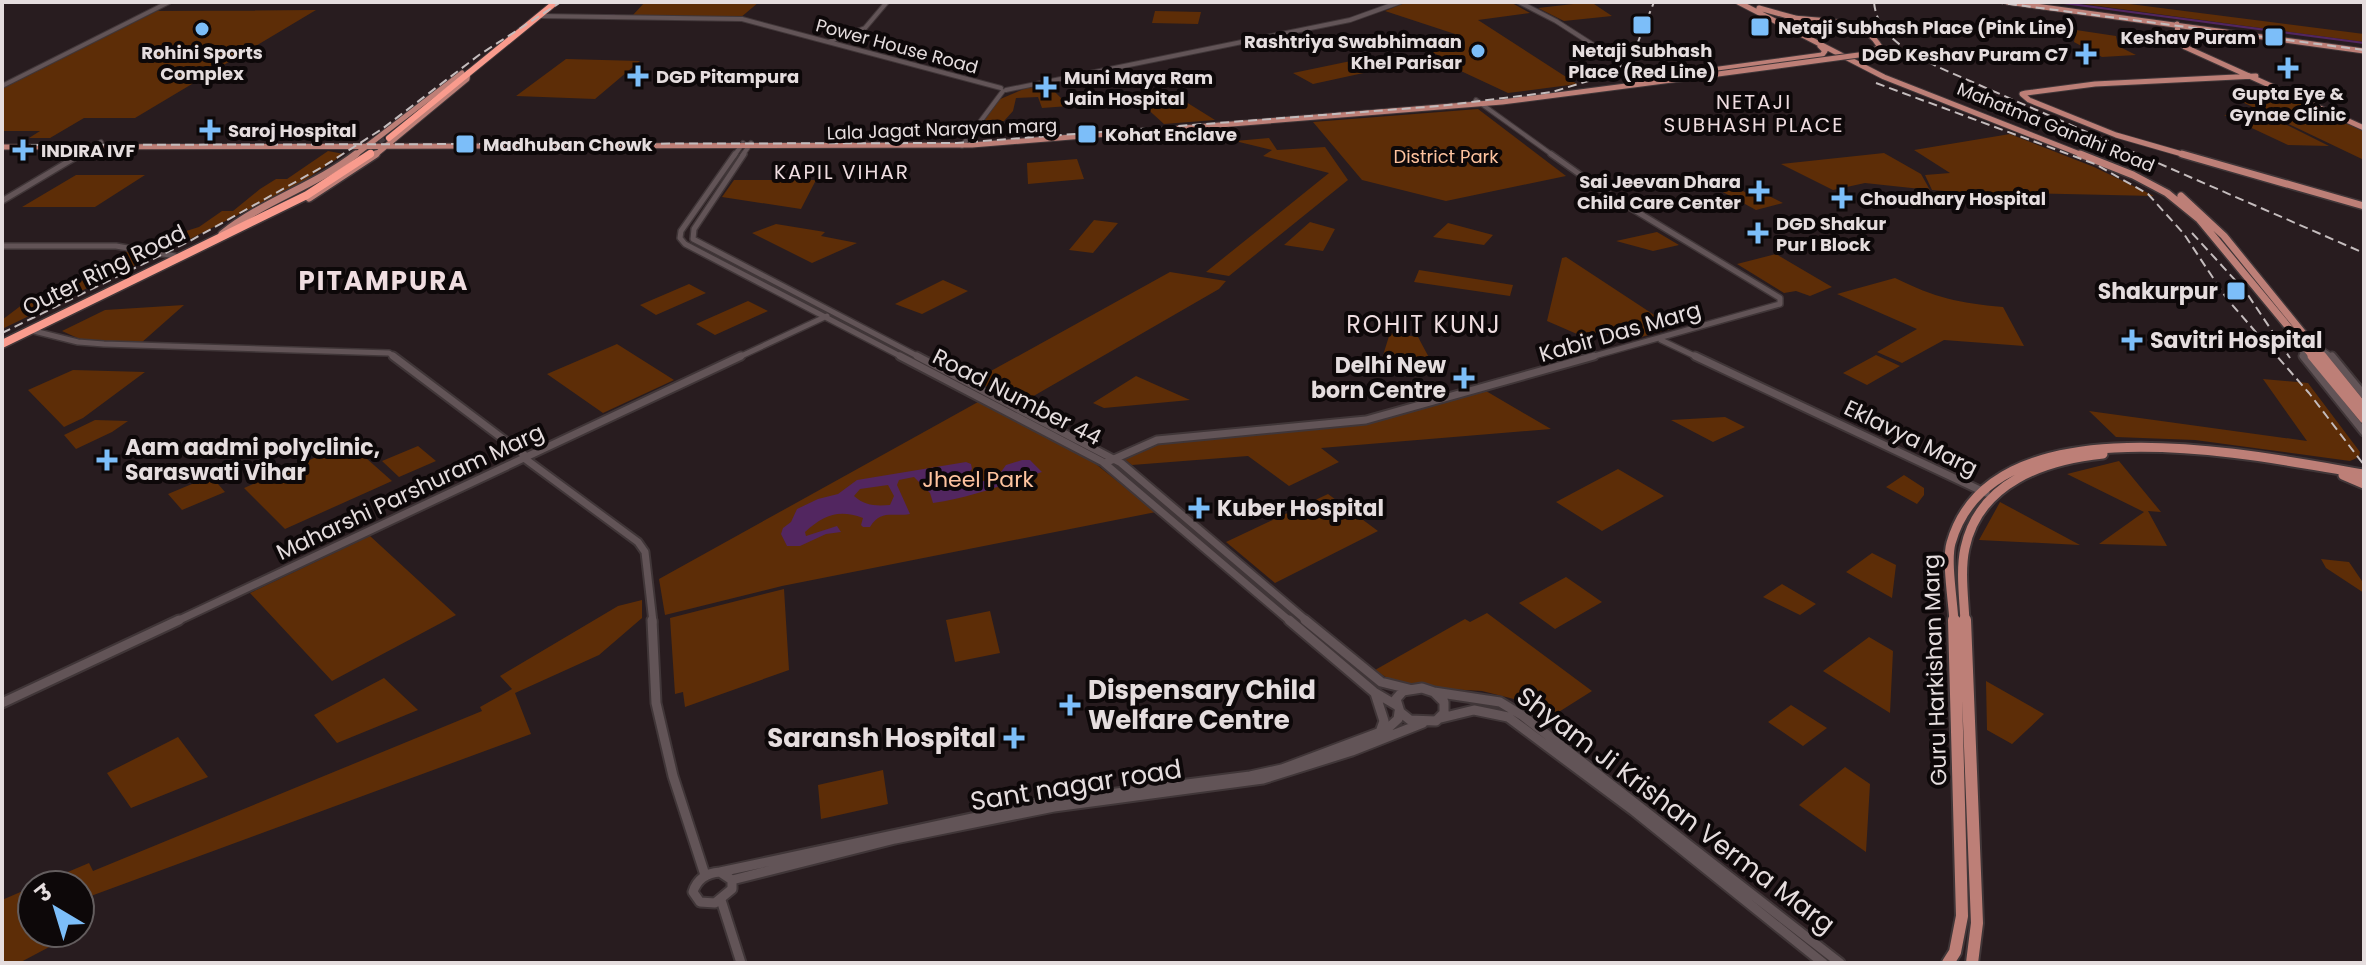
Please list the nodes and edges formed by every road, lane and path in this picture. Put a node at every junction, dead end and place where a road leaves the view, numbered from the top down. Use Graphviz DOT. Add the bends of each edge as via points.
graph roads {
  1 [pos="167,2"];
  2 [pos="550,2"];
  3 [pos="556,2"];
  4 [pos="885,2"];
  5 [pos="1397,2"];
  6 [pos="1741,2"];
  7 [pos="2007,2"];
  8 [pos="2019,2"];
  9 [pos="1517,3"];
  10 [pos="1752,6"];
  11 [pos="2052,7"];
  12 [pos="542,16"];
  13 [pos="2181,26"];
  14 [pos="1568,30"];
  15 [pos="1814,38"];
  16 [pos="825,42"];
  17 [pos="2364,50"];
  18 [pos="1809,57"];
  19 [pos="1819,62"];
  20 [pos="465,73"];
  21 [pos="1711,73"];
  22 [pos="2250,75"];
  23 [pos="1881,76"];
  24 [pos="1662,78"];
  25 [pos="1644,80"];
  26 [pos="2,84"];
  27 [pos="1001,90"];
  28 [pos="1548,94"];
  29 [pos="1476,102"];
  30 [pos="429,111"];
  31 [pos="2364,126"];
  32 [pos="386,138"];
  33 [pos="101,142"];
  34 [pos="350,142"];
  35 [pos="402,142"];
  36 [pos="963,143"];
  37 [pos="2,144"];
  38 [pos="746,146"];
  39 [pos="92,147"];
  40 [pos="386,148"];
  41 [pos="369,151"];
  42 [pos="2,201"];
  43 [pos="2364,205"];
  44 [pos="219,237"];
  45 [pos="2,246"];
  46 [pos="175,256"];
  47 [pos="829,314"];
  48 [pos="30,330"];
  49 [pos="1660,338"];
  50 [pos="2,341"];
  51 [pos="2304,341"];
  52 [pos="2364,395"];
  53 [pos="2364,408"];
  54 [pos="2364,419"];
  55 [pos="2364,432"];
  56 [pos="525,458"];
  57 [pos="1107,460"];
  58 [pos="2341,472"];
  59 [pos="2364,476"];
  60 [pos="1979,489"];
  61 [pos="1992,495"];
  62 [pos="1409,689"];
  63 [pos="1374,692"];
  64 [pos="1434,692"];
  65 [pos="2,703"];
  66 [pos="1398,708"];
  67 [pos="1441,718"];
  68 [pos="1423,723"];
  69 [pos="1380,732"];
  70 [pos="720,872"];
  71 [pos="705,875"];
  72 [pos="732,880"];
  73 [pos="721,900"];
  74 [pos="741,963"];
  75 [pos="1823,963"];
  76 [pos="1840,963"];
  77 [pos="1948,963"];
  78 [pos="1972,963"];
  1 -- 26 [label="street"];
  2 -- 20 [label="highway"];
  3 -- 12 [label="highway"];
  4 -- 16 [label="street" via="865,28"];
  5 -- 27 [label="street" via="1348,20"];
  6 -- 10 [label="main road, Mahatma Gandhi Road"];
  6 -- 15 [label="main road, Mahatma Gandhi Road"];
  7 -- 11 [label="main road"];
  8 -- 11 [label="main road"];
  9 -- 14 [label="street"];
  10 -- 15 [label="main road, Mahatma Gandhi Road"];
  10 -- 21 [label="main road, bridge" via="1857,26 1880,47 1866,54"];
  11 -- 13 [label="main road"];
  11 -- 13 [label="main road"];
  12 -- 16 [label="street, Power House Road" via="734,19"];
  12 -- 20 [label="highway"];
  13 -- 17 [label="main road"];
  13 -- 17 [label="main road"];
  13 -- 22 [label="main road" via="2187,44"];
  14 -- 24 [label="street" via="1640,75"];
  14 -- 25 [label="street"];
  15 -- 18 [label="main road" via="1825,51"];
  15 -- 21 [label="main road, bridge" via="1808,29 1813,25 1840,24 1859,30 1875,46"];
  15 -- 23 [label="main road, Mahatma Gandhi Road"];
  15 -- 51 [label="main road, Mahatma Gandhi Road" via="1888,74 2175,192 2209,220"];
  16 -- 27 [label="street, Power House Road"];
  18 -- 19 [label="main road"];
  18 -- 21 [label="main road"];
  19 -- 21 [label="main road"];
  19 -- 23 [label="main road" via="1842,62"];
  20 -- 30 [label="main road" via="467,79"];
  20 -- 32 [label="highway"];
  21 -- 24 [label="main road, Lala Jagat Narayan marg"];
  21 -- 28 [label="main road, Lala Jagat Narayan marg"];
  22 -- 31 [label="main road"];
  22 -- 43 [label="main road" via="2095,84 2028,96 2118,135"];
  23 -- 51 [label="main road, Mahatma Gandhi Road" via="2167,193 2199,219"];
  24 -- 25 [label="main road, Lala Jagat Narayan marg"];
  25 -- 28 [label="main road, Lala Jagat Narayan marg"];
  27 -- 36 [label="street"];
  28 -- 29 [label="main road, Lala Jagat Narayan marg"];
  29 -- 36 [label="main road, Lala Jagat Narayan marg"];
  29 -- 49 [label="street, Kabir Das Marg" via="1594,187 1777,300"];
  30 -- 32 [label="main road" via="395,138 380,140"];
  30 -- 35 [label="main road"];
  32 -- 34 [label="main road"];
  32 -- 35 [label="main road"];
  32 -- 40 [label="main road"];
  32 -- 41 [label="main road"];
  32 -- 41 [label="main road"];
  33 -- 34 [label="main road"];
  33 -- 37 [label="main road"];
  33 -- 39 [label="street"];
  34 -- 41 [label="main road"];
  35 -- 38 [label="main road, Lala Jagat Narayan marg"];
  35 -- 40 [label="main road, Lala Jagat Narayan marg"];
  35 -- 41 [label="main road"];
  36 -- 38 [label="main road, Lala Jagat Narayan marg"];
  37 -- 39 [label="main road"];
  38 -- 47 [label="street, Road Number 44" via="681,231 682,241"];
  39 -- 41 [label="main road"];
  39 -- 42 [label="street"];
  40 -- 41 [label="main road"];
  40 -- 41 [label="main road, Lala Jagat Narayan marg"];
  41 -- 44 [label="main road" via="238,221"];
  41 -- 44 [label="highway" via="307,195"];
  44 -- 46 [label="highway, Outer Ring Road"];
  44 -- 48 [label="highway, Outer Ring Road"];
  45 -- 46 [label="street" via="116,246"];
  46 -- 50 [label="highway, Outer Ring Road"];
  47 -- 56 [label="street, Maharshi Parshuram Marg"];
  47 -- 57 [label="street, Road Number 44"];
  48 -- 50 [label="highway, Outer Ring Road"];
  48 -- 56 [label="street" via="104,344 389,353"];
  49 -- 57 [label="street, Kabir Das Marg" via="1364,417 1154,436"];
  49 -- 60 [label="street, Eklavya Marg"];
  51 -- 52 [label="street" via="2332,356"];
  51 -- 53 [label="main road"];
  51 -- 54 [label="main road"];
  51 -- 55 [label="street" via="2301,354"];
  56 -- 65 [label="street, Maharshi Parshuram Marg"];
  56 -- 71 [label="street" via="645,552 656,703"];
  57 -- 62 [label="street, Road Number 44" via="1135,473 1363,669 1381,682"];
  57 -- 63 [label="street, Road Number 44"];
  58 -- 59 [label="main road, Guru Harkishan Marg"];
  58 -- 60 [label="main road, Guru Harkishan Marg" via="2180,448 2115,447 2036,460"];
  58 -- 61 [label="main road, Guru Harkishan Marg" via="2184,453 2098,454 2044,465"];
  60 -- 61 [label="street, Eklavya Marg"];
  60 -- 77 [label="main road, Guru Harkishan Marg" via="1960,516 1949,549 1962,916"];
  61 -- 78 [label="main road, Guru Harkishan Marg" via="1975,521 1964,559 1977,923"];
  62 -- 64 [label="street"];
  62 -- 66 [label="street" via="1399,695"];
  63 -- 66 [label="street, Road Number 44"];
  63 -- 69 [label="street" via="1382,706"];
  64 -- 67 [label="street" via="1445,707"];
  64 -- 76 [label="street, Shyam Ji Krishan Verma Marg" via="1500,702 1523,716"];
  66 -- 68 [label="street" via="1409,720"];
  66 -- 69 [label="street, Sant nagar road" via="1398,719"];
  67 -- 68 [label="street"];
  67 -- 75 [label="street, Shyam Ji Krishan Verma Marg" via="1471,708 1508,717"];
  68 -- 72 [label="street, Sant nagar road" via="1263,779 1043,809"];
  69 -- 70 [label="street, Sant nagar road" via="1250,776 1046,802"];
  70 -- 71 [label="street"];
  70 -- 72 [label="street"];
  71 -- 73 [label="street" via="695,886 695,898 706,904"];
  72 -- 73 [label="street" via="732,889"];
  73 -- 74 [label="street"];
}
